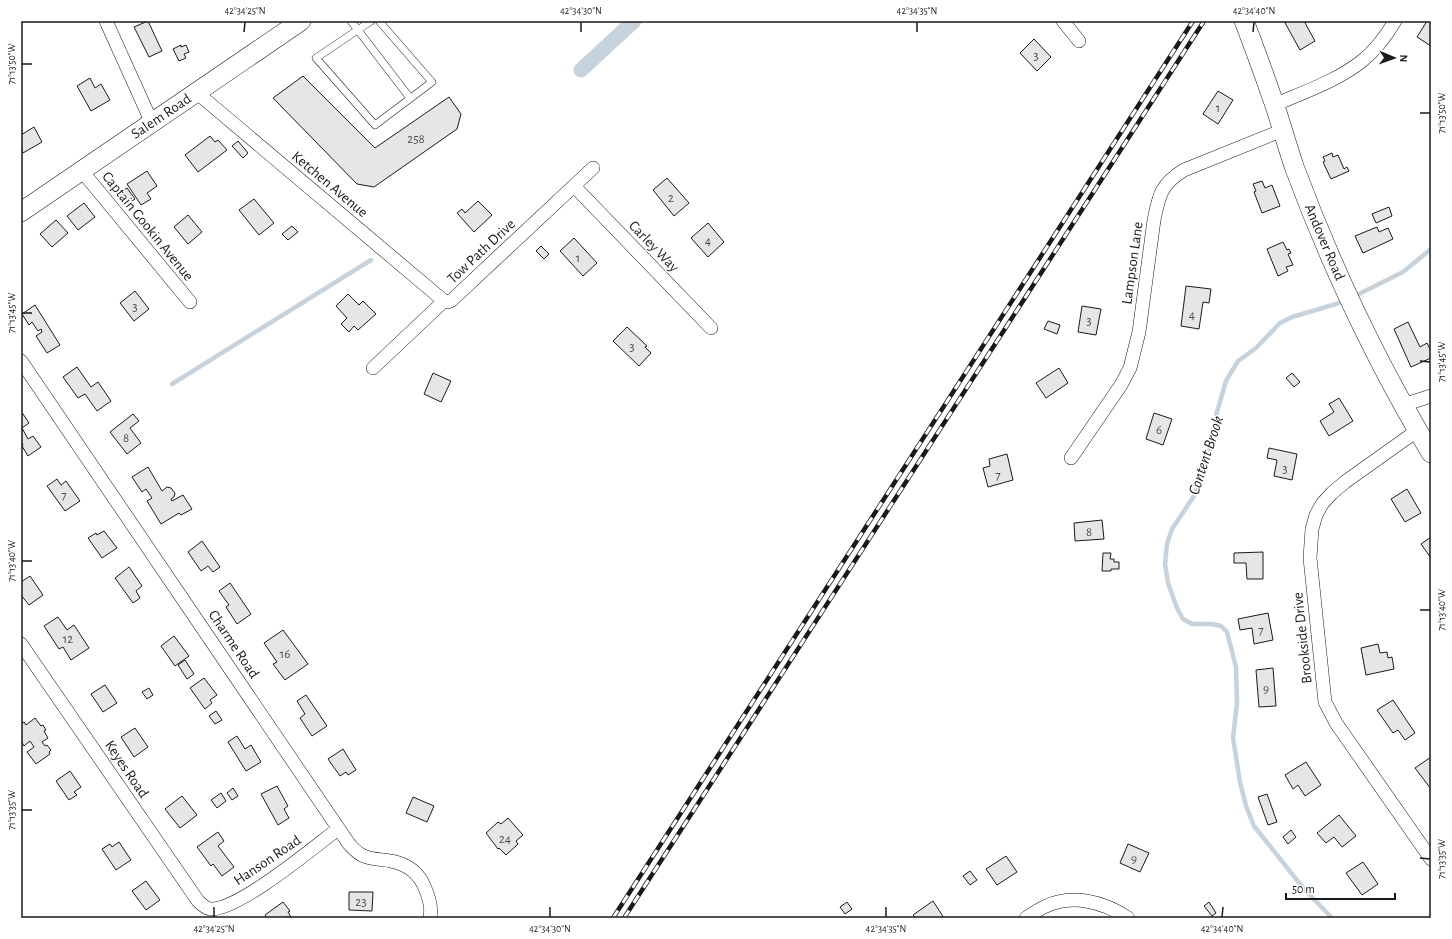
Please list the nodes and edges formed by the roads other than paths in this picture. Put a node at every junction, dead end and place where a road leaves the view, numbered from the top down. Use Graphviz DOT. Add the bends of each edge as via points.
graph roads {
  1 [pos="106,21"];
  2 [pos="301,21"];
  3 [pos="352,21"];
  4 [pos="371,21"];
  5 [pos="379,21"];
  6 [pos="1063,21"];
  7 [pos="1244,21"];
  8 [pos="1395,21"];
  9 [pos="358,30"];
  10 [pos="1079,41"];
  11 [pos="196,92"];
  12 [pos="410,98"];
  13 [pos="1274,105"];
  14 [pos="152,123"];
  15 [pos="1283,130"];
  16 [pos="593,168"];
  17 [pos="81,170"];
  18 [pos="574,186"];
  19 [pos="21,212"];
  20 [pos="444,301"];
  21 [pos="190,302"];
  22 [pos="711,328"];
  23 [pos="21,361"];
  24 [pos="373,368"];
  25 [pos="1431,396"];
  26 [pos="1403,405"];
  27 [pos="1418,430"];
  28 [pos="1431,453"];
  29 [pos="1071,458"];
  30 [pos="21,644"];
  31 [pos="338,829"];
  32 [pos="1431,859"];
  33 [pos="210,909"];
  34 [pos="430,918"];
  35 [pos="1026,918"];
  36 [pos="1128,918"];
  1 -- 14 [label="street"];
  2 -- 11 [label="main road, Salem Road"];
  3 -- 9 [label="lane"];
  4 -- 9 [label="lane"];
  5 -- 12 [label="lane" via="432,82"];
  6 -- 10 [label="street"];
  7 -- 13 [label="main road, Andover Road"];
  8 -- 13 [label="street" via="1386,36 1350,70"];
  9 -- 12 [label="lane"];
  9 -- 12 [label="lane" via="316,58 375,125"];
  11 -- 14 [label="main road, Salem Road"];
  11 -- 20 [label="street, Ketchen Avenue"];
  13 -- 15 [label="main road, Andover Road"];
  14 -- 17 [label="main road, Salem Road"];
  15 -- 26 [label="main road, Andover Road" via="1318,228 1358,316"];
  15 -- 29 [label="street, Lampson Lane" via="1184,170 1172,178 1163,189 1157,203 1139,332 1130,368"];
  16 -- 18 [label="street, Tow Path Drive"];
  17 -- 19 [label="main road, Salem Road"];
  17 -- 21 [label="street, Captain Gookin Avenue"];
  18 -- 20 [label="street, Tow Path Drive" via="452,300"];
  18 -- 22 [label="street, Carley Way"];
  20 -- 24 [label="street, Tow Path Drive"];
  23 -- 31 [label="street, Charme Road"];
  25 -- 26 [label="street"];
  26 -- 27 [label="main road, Andover Road"];
  27 -- 28 [label="main road, Andover Road"];
  27 -- 32 [label="street, Brookside Drive" via="1345,482 1322,504 1312,529 1310,558 1325,702 1336,723"];
  30 -- 33 [label="street, Keyes Road" via="198,901"];
  31 -- 33 [label="street, Hanson Road" via="261,887 226,905"];
  31 -- 34 [label="street, Charme Road" via="363,856 400,864 417,874 430,902"];
  35 -- 36 [label="street" via="1045,906 1073,900 1092,901"];
}
